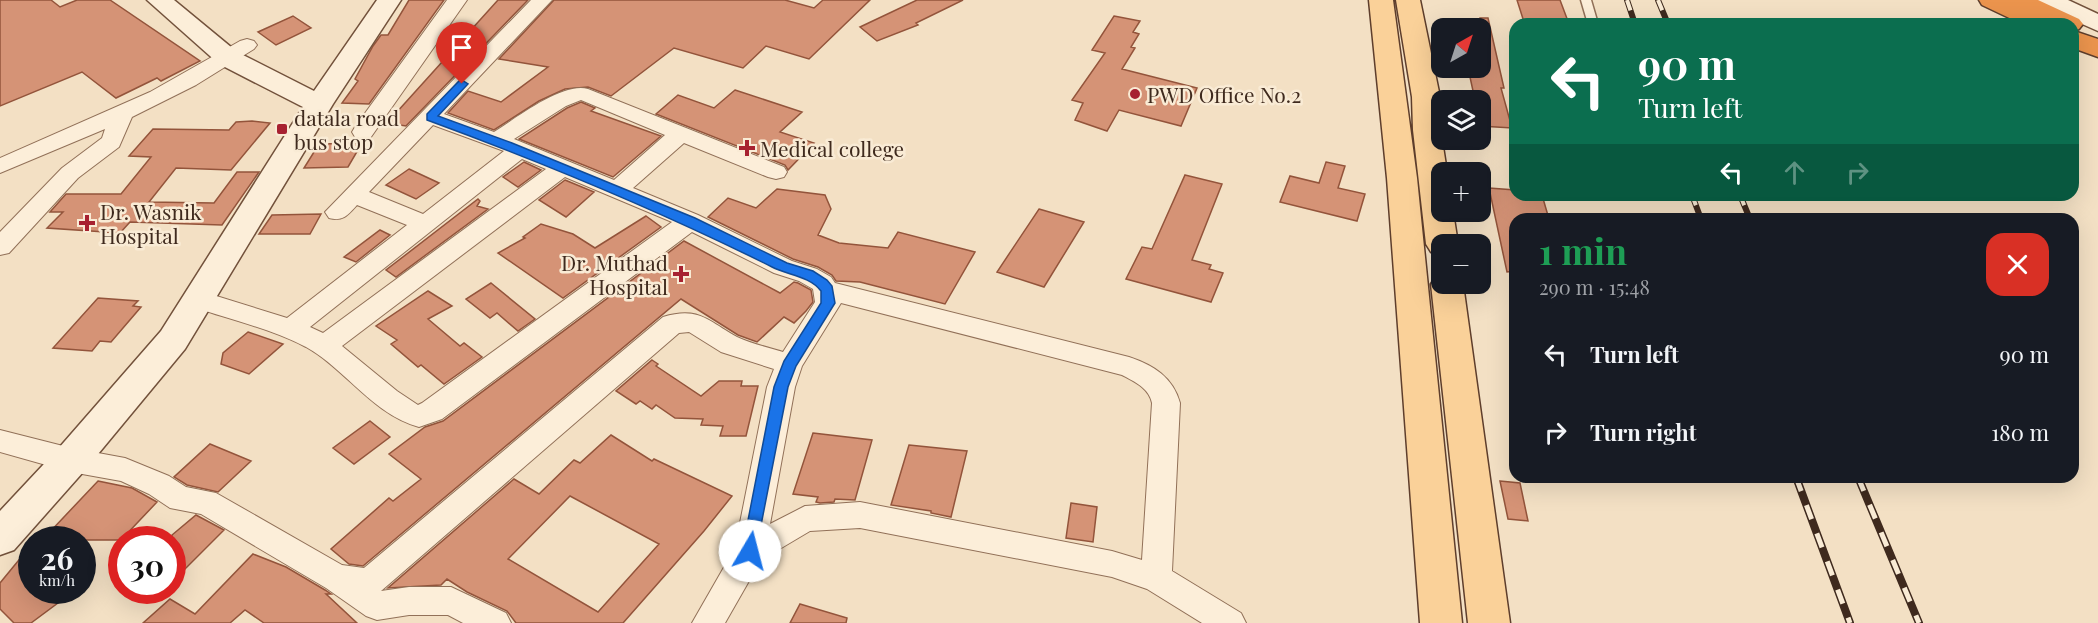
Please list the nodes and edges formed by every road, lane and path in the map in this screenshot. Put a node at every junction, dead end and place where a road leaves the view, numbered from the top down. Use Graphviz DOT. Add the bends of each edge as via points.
graph roads {
  1 [pos="159,0"];
  2 [pos="194,0"];
  3 [pos="389,0"];
  4 [pos="457,0"];
  5 [pos="542,0"];
  6 [pos="1381,0"];
  7 [pos="1408,0"];
  8 [pos="1586,0"];
  9 [pos="1991,0"];
  10 [pos="2018,0"];
  11 [pos="2048,0"];
  12 [pos="1591,18"];
  13 [pos="2030,18"];
  14 [pos="2067,18"];
  15 [pos="2075,18"];
  16 [pos="2086,25"];
  17 [pos="2098,50"];
  18 [pos="238,52"];
  19 [pos="326,94"];
  20 [pos="123,114"];
  21 [pos="431,117"];
  22 [pos="363,132"];
  23 [pos="681,133"];
  24 [pos="496,141"];
  25 [pos="520,150"];
  26 [pos="1416,159"];
  27 [pos="0,166"];
  28 [pos="562,168"];
  29 [pos="776,172"];
  30 [pos="617,190"];
  31 [pos="354,195"];
  32 [pos="337,212"];
  33 [pos="690,221"];
  34 [pos="426,224"];
  35 [pos="1439,234"];
  36 [pos="0,247"];
  37 [pos="827,290"];
  38 [pos="1448,294"];
  39 [pos="197,299"];
  40 [pos="290,330"];
  41 [pos="324,346"];
  42 [pos="789,364"];
  43 [pos="0,441"];
  44 [pos="71,460"];
  45 [pos="0,537"];
  46 [pos="750,551"];
  47 [pos="338,578"];
  48 [pos="1156,578"];
  49 [pos="1194,612"];
  50 [pos="495,623"];
  51 [pos="708,623"];
  52 [pos="1230,623"];
  53 [pos="1441,623"];
  54 [pos="1489,623"];
  1 -- 18 [label="main road"];
  2 -- 18 [label="main road"];
  3 -- 19 [label="main road"];
  4 -- 22 [label="street"];
  5 -- 21 [label="street"];
  6 -- 26 [label="main road"];
  7 -- 26 [label="main road" via="1426,96"];
  8 -- 12 [label="lane"];
  9 -- 13 [label="highway"];
  10 -- 14 [label="highway"];
  11 -- 15 [label="main road"];
  16 -- 17 [label="highway"];
  18 -- 19 [label="main road"];
  18 -- 20 [label="street"];
  19 -- 39 [label="main road"];
  20 -- 27 [label="street"];
  20 -- 36 [label="street" via="111,142 70,174"];
  21 -- 24 [label="street"];
  21 -- 31 [label="street"];
  23 -- 24 [label="street" via="581,93 559,101"];
  23 -- 29 [label="street"];
  23 -- 30 [label="street"];
  24 -- 25 [label="street"];
  25 -- 28 [label="street"];
  25 -- 34 [label="street"];
  26 -- 35 [label="main road"];
  26 -- 53 [label="main road"];
  28 -- 30 [label="street"];
  28 -- 41 [label="street"];
  30 -- 33 [label="street"];
  31 -- 32 [label="street"];
  31 -- 34 [label="street"];
  33 -- 37 [label="street" via="783,267 808,275"];
  33 -- 41 [label="street" via="432,411 418,416 393,402"];
  34 -- 40 [label="street"];
  37 -- 42 [label="street" via="828,303"];
  37 -- 48 [label="street" via="1129,368 1156,382 1166,403"];
  38 -- 54 [label="main road"];
  39 -- 40 [label="street"];
  39 -- 44 [label="main road" via="173,340"];
  40 -- 41 [label="street"];
  42 -- 46 [label="street" via="777,403"];
  42 -- 47 [label="street" via="730,345 693,322 672,324 369,582"];
  43 -- 44 [label="street"];
  44 -- 45 [label="main road"];
  44 -- 47 [label="street" via="125,470 180,499 206,502"];
  46 -- 48 [label="street" via="805,519 860,515 1112,564"];
  46 -- 51 [label="street"];
  47 -- 50 [label="street" via="376,606 451,601"];
  48 -- 49 [label="street"];
  49 -- 52 [label="street"];
}
